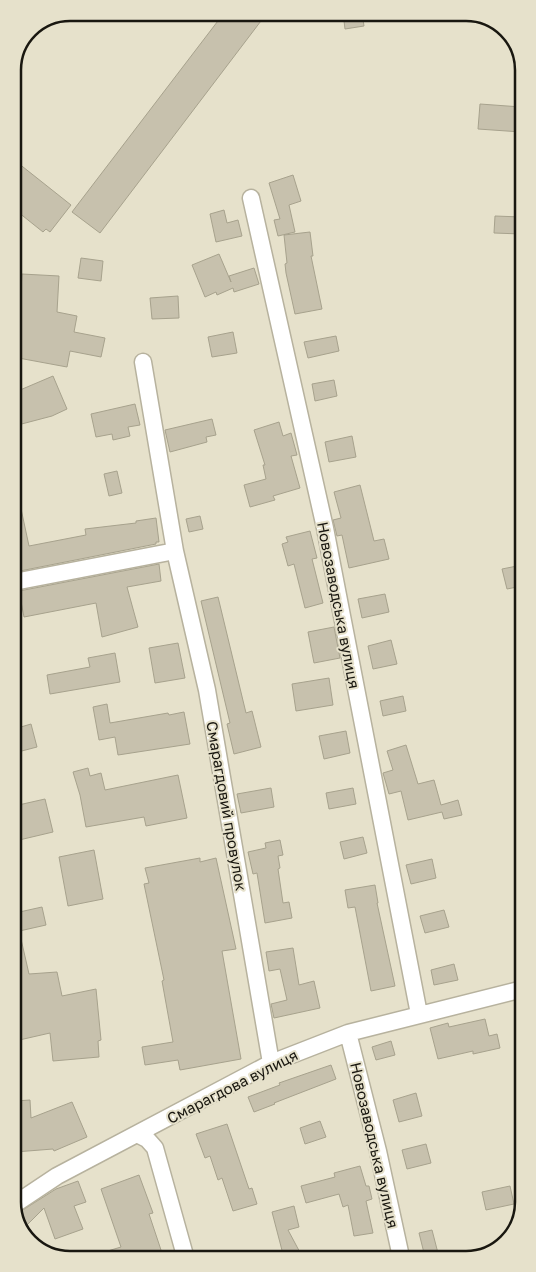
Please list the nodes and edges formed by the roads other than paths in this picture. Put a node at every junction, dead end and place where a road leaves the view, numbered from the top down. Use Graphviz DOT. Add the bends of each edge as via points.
graph roads {
  1 [pos="251,198"];
  2 [pos="143,362"];
  3 [pos="175,551"];
  4 [pos="21,581"];
  5 [pos="515,991"];
  6 [pos="419,1014"];
  7 [pos="348,1033"];
  8 [pos="271,1063"];
  9 [pos="137,1134"];
  10 [pos="21,1201"];
  11 [pos="184,1251"];
  12 [pos="400,1251"];
  1 -- 6 [label="street, Новозаводська вулиця" via="325,528"];
  2 -- 3 [label="street, Смарагдовий провулок"];
  3 -- 4 [label="street"];
  3 -- 8 [label="street, Смарагдовий провулок" via="207,690"];
  5 -- 6 [label="street, Смарагдова вулиця"];
  6 -- 7 [label="street, Смарагдова вулиця"];
  7 -- 8 [label="street, Смарагдова вулиця"];
  7 -- 12 [label="street, Новозаводська вулиця"];
  8 -- 9 [label="street, Смарагдова вулиця"];
  9 -- 10 [label="street, Смарагдова вулиця" via="57,1176"];
  9 -- 11 [label="street" via="155,1148"];
}
